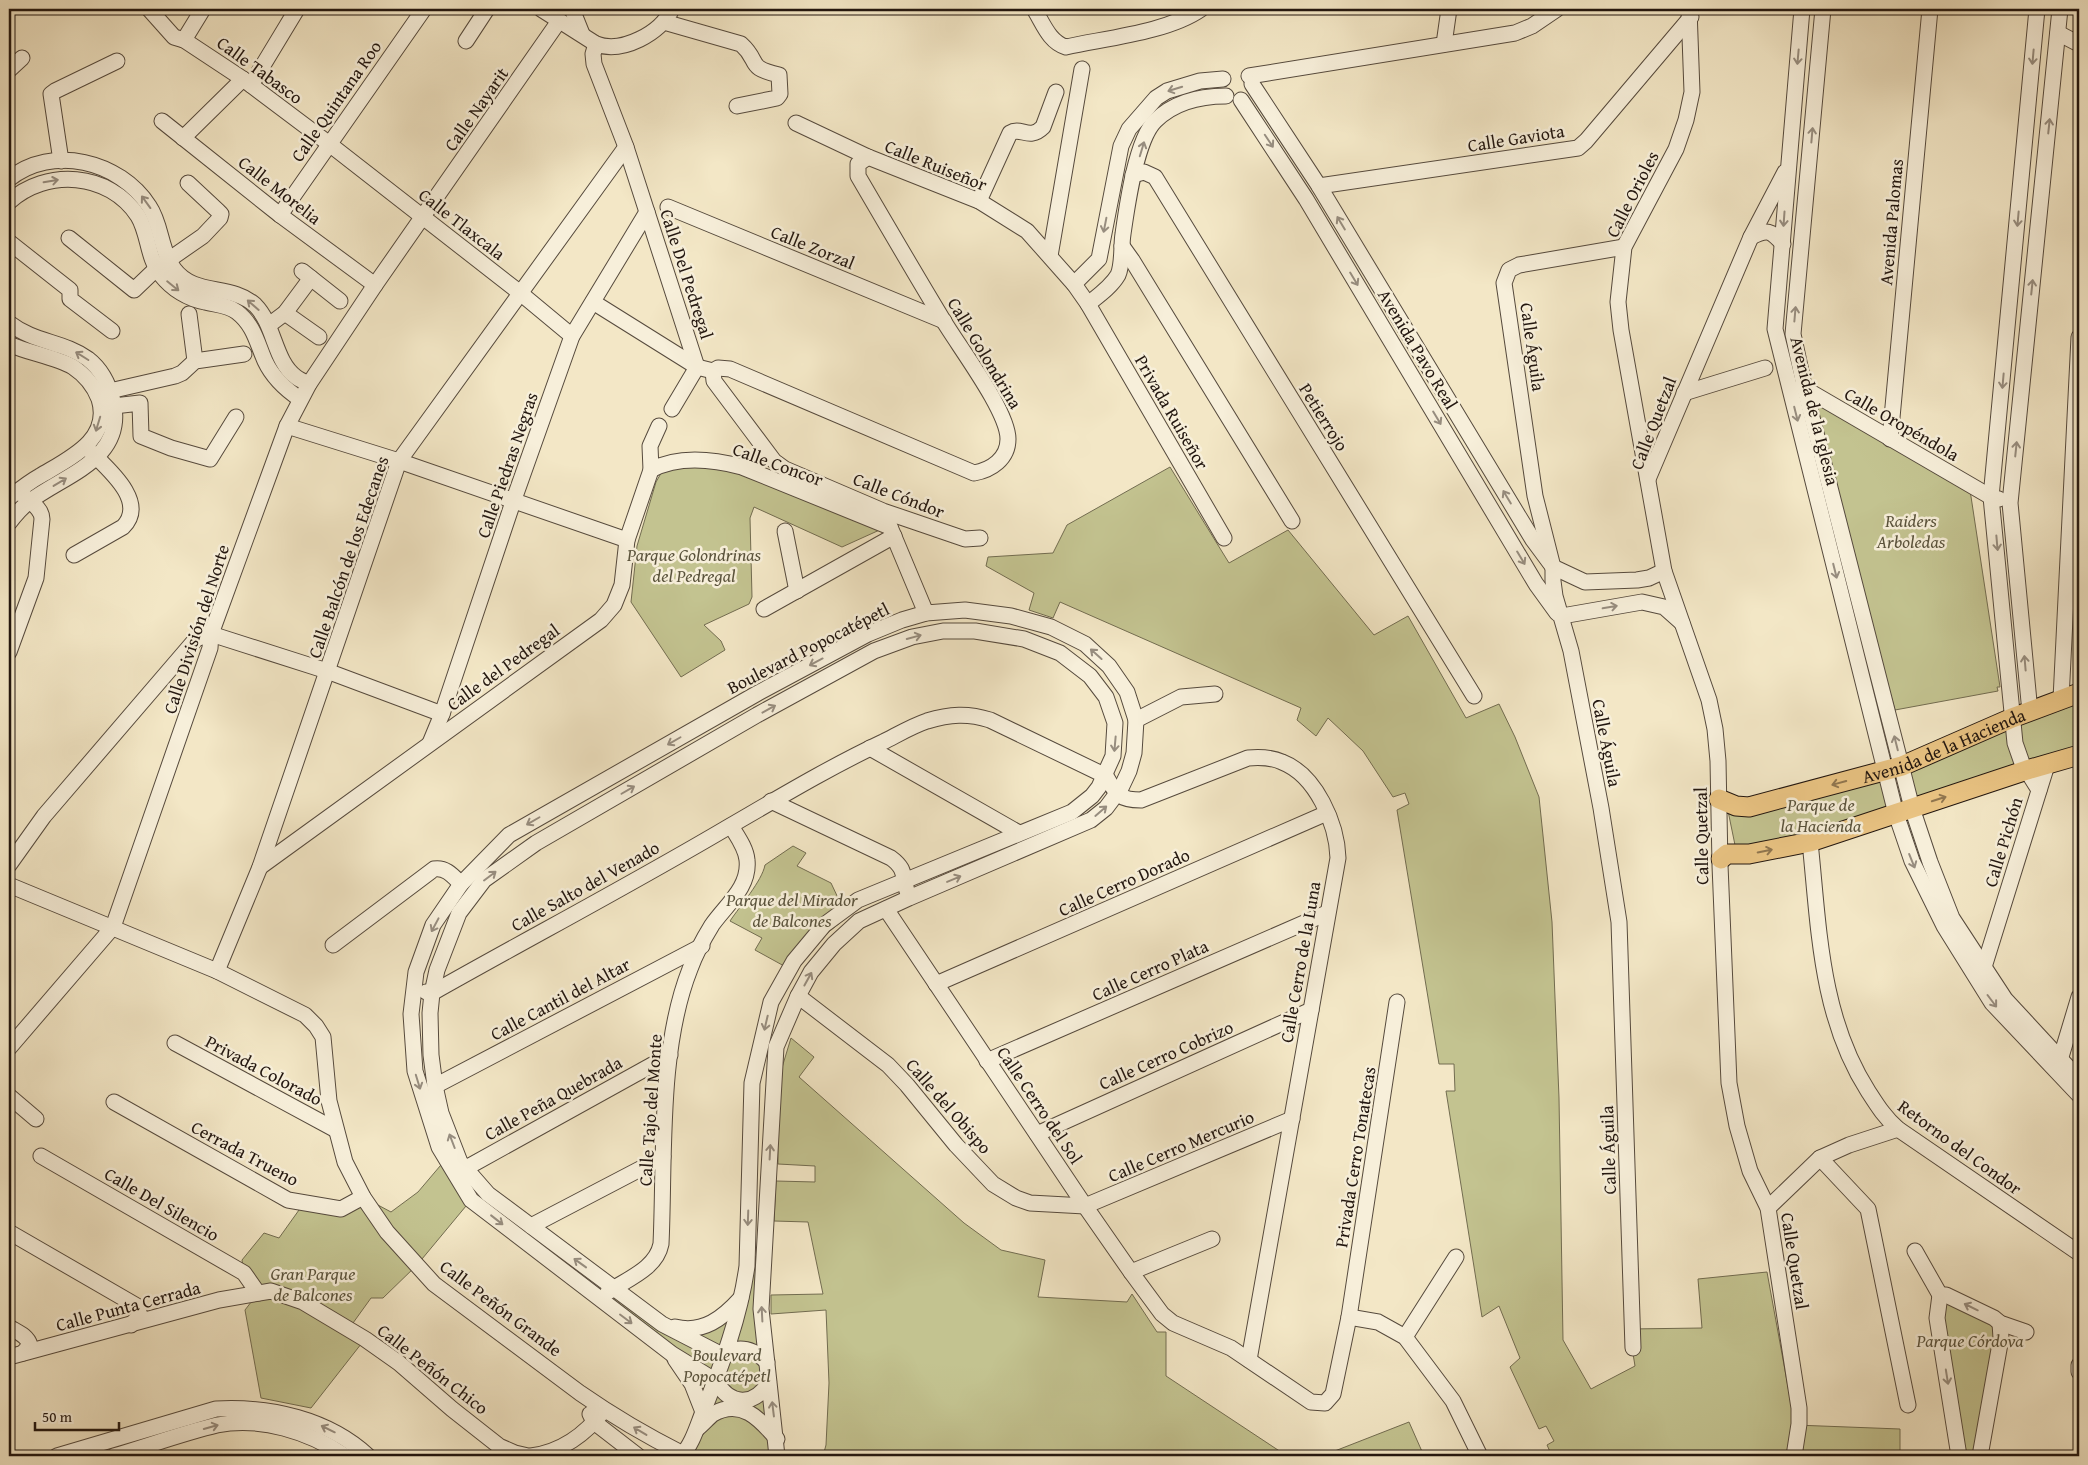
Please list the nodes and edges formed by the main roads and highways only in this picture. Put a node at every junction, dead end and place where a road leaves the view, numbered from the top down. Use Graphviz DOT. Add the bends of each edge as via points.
graph roads {
  1 [pos="2079,693"];
  2 [pos="2079,755"];
  3 [pos="1719,799"];
  4 [pos="1720,862"];
  1 -- 3 [label="main road, Avenida de la Hacienda, one-way" via="1894,768 1749,807"];
  4 -- 2 [label="main road, one-way" via="1727,854 1749,854 1810,842"];
}
